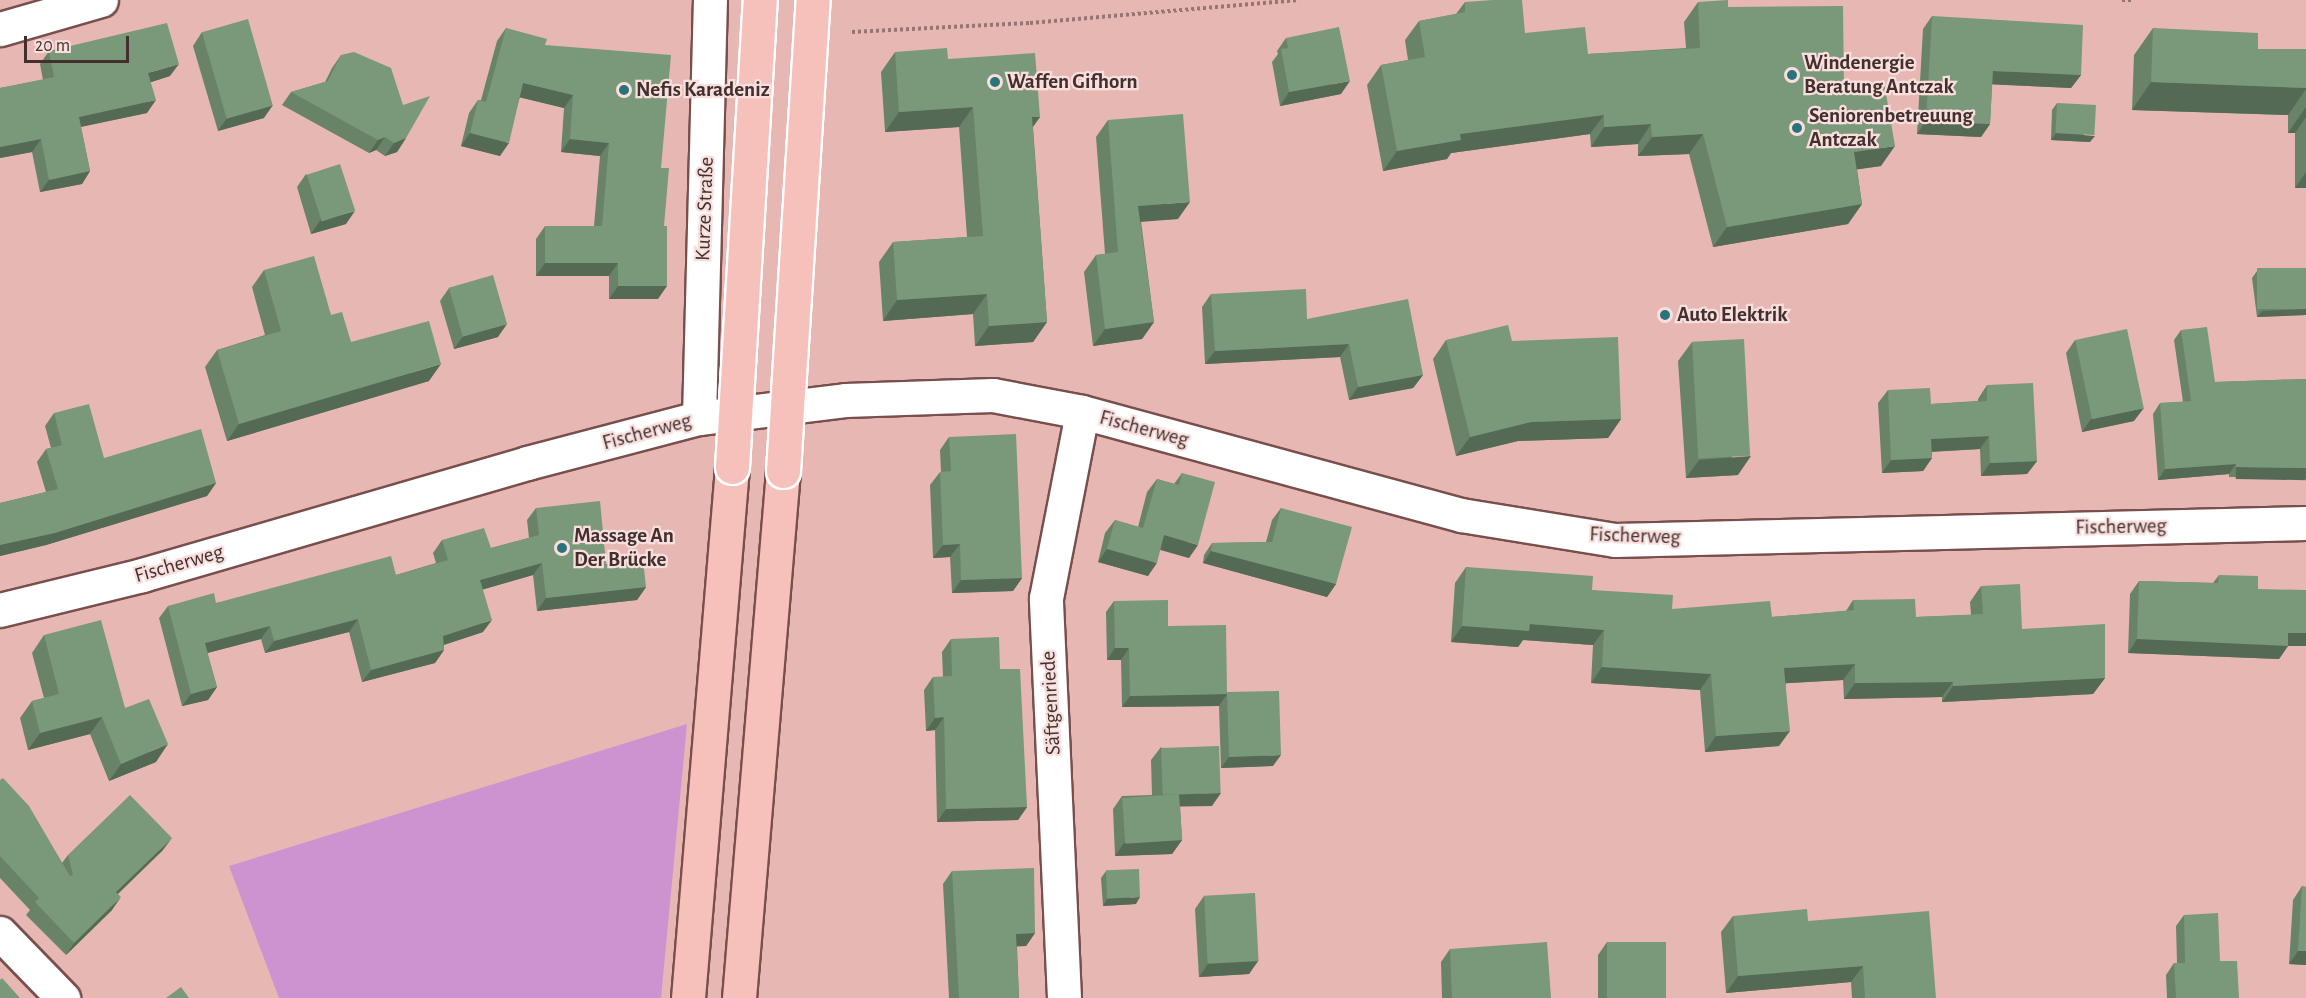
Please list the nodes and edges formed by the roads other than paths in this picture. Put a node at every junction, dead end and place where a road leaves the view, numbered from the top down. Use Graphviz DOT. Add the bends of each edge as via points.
graph roads {
  1 [pos="101,0"];
  2 [pos="710,0"];
  3 [pos="760,0"];
  4 [pos="813,0"];
  5 [pos="0,29"];
  6 [pos="1082,412"];
  7 [pos="699,418"];
  8 [pos="2306,523"];
  9 [pos="0,610"];
  10 [pos="0,933"];
  11 [pos="1071,994"];
  12 [pos="63,998"];
  13 [pos="688,998"];
  14 [pos="739,998"];
  1 -- 5 [label="street"];
  2 -- 7 [label="street, Kurze Straße"];
  3 -- 13 [label="highway, bridge" via="732,467"];
  4 -- 14 [label="highway, bridge" via="783,471"];
  6 -- 7 [label="street, Fischerweg" via="993,395 846,400"];
  6 -- 8 [label="street, Fischerweg" via="1461,514 1615,540"];
  6 -- 11 [label="street, Säftgenriede" via="1046,598"];
  7 -- 9 [label="street, Fischerweg" via="527,463 142,575"];
  10 -- 12 [label="street"];
}
